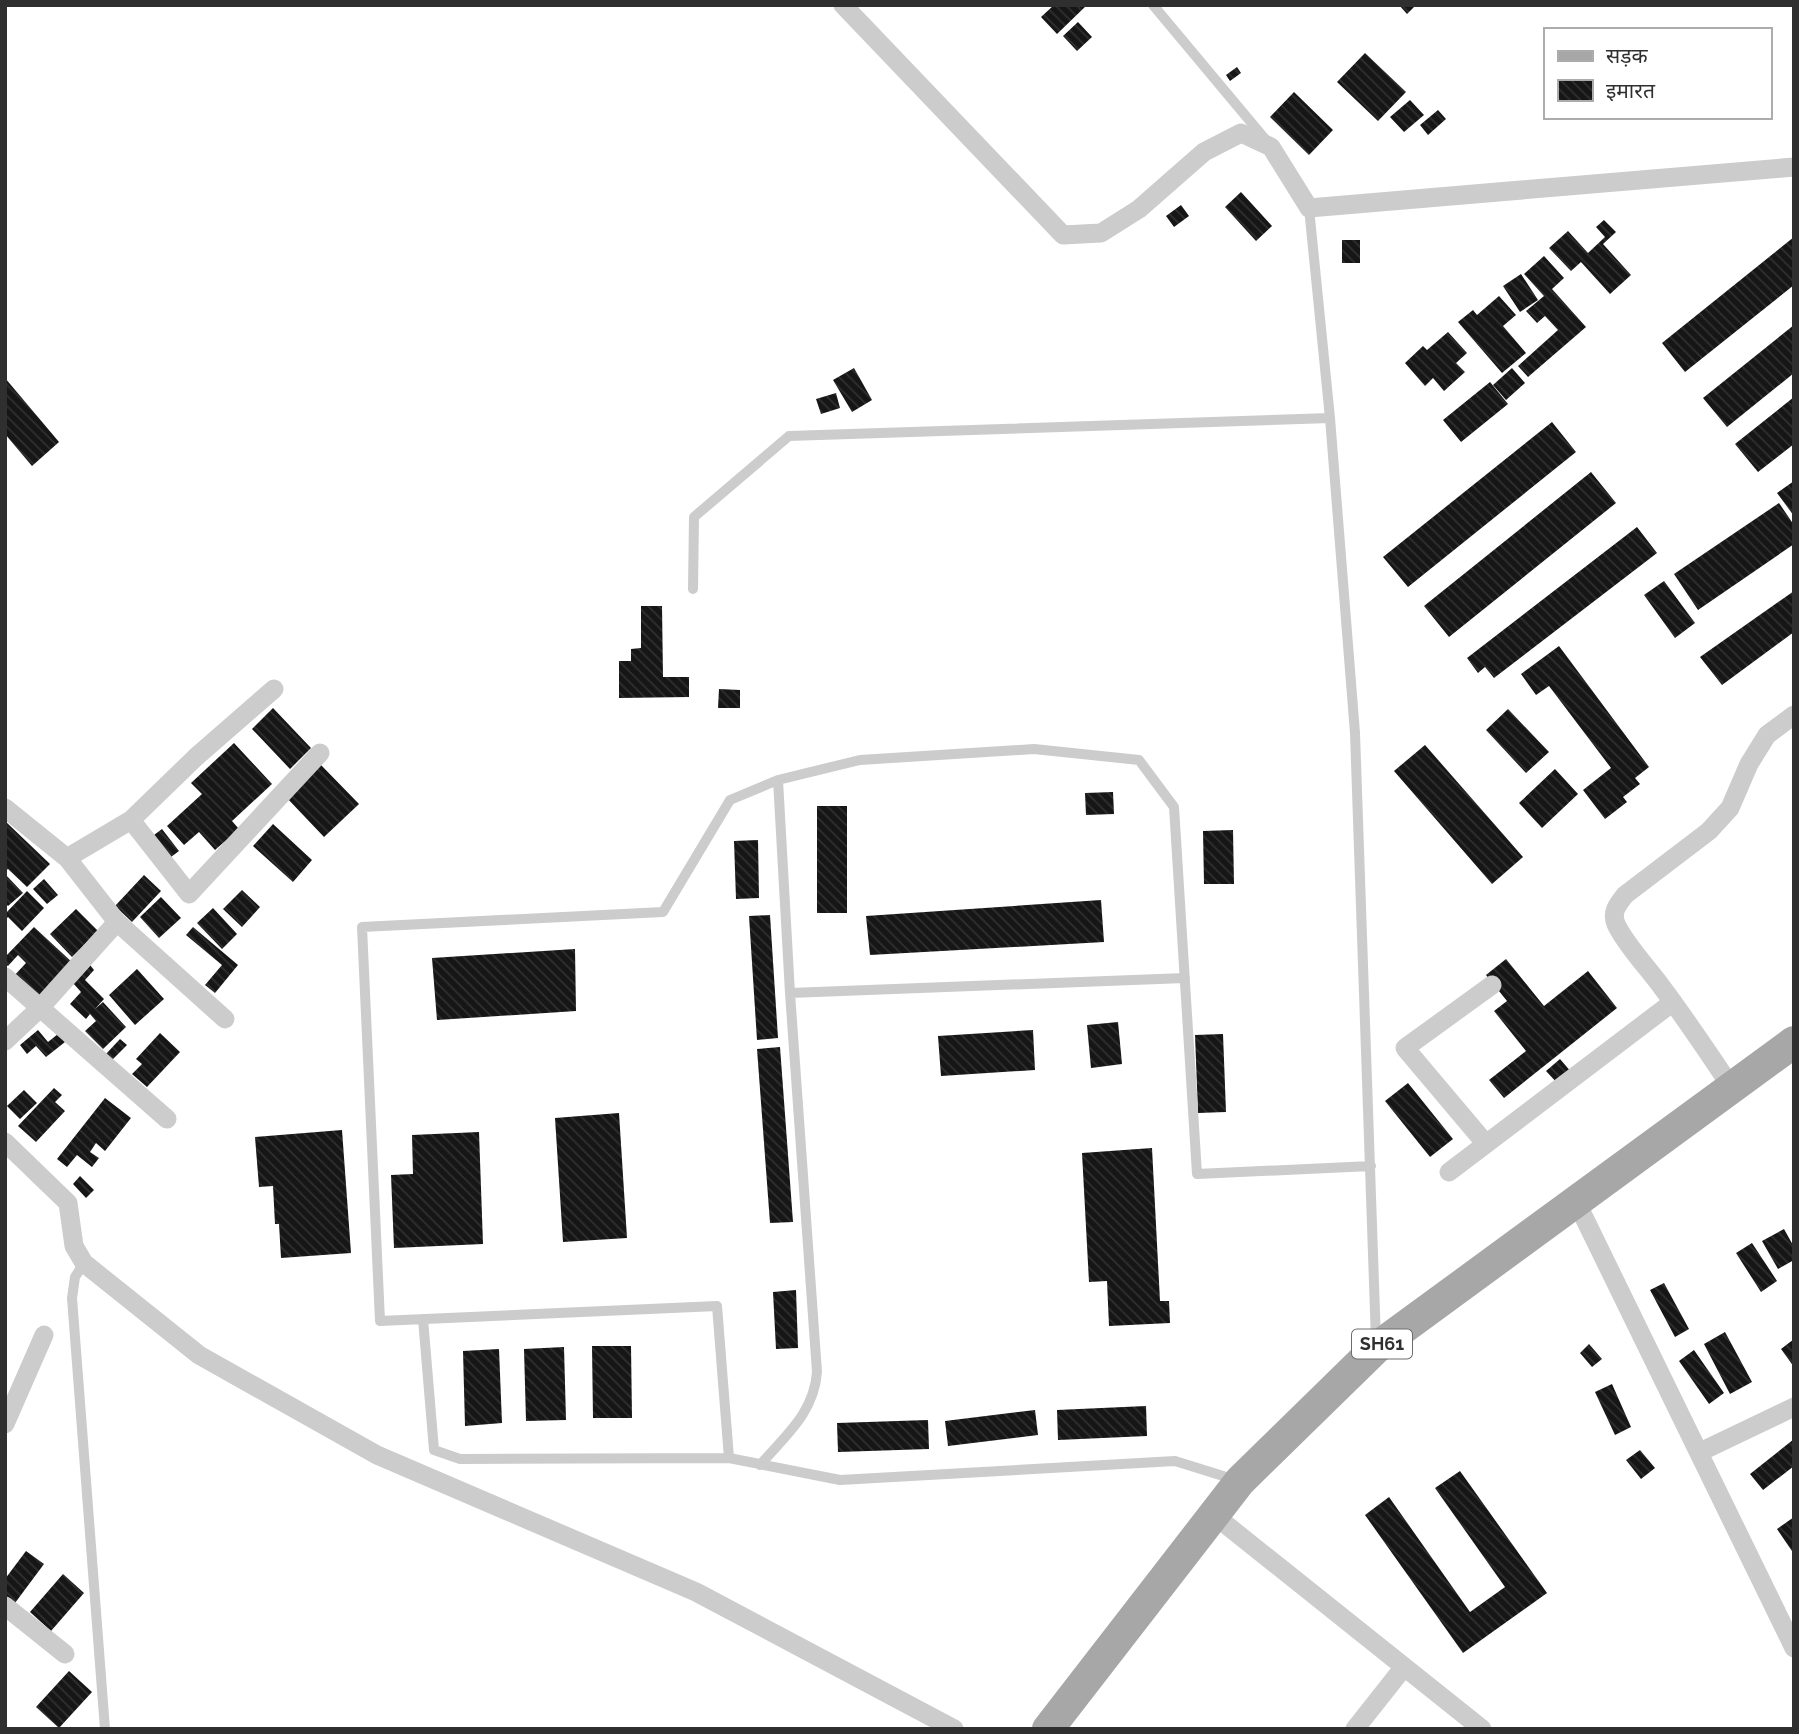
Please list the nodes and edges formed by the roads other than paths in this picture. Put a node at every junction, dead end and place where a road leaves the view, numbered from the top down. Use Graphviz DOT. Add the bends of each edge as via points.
graph roads {
  1 [pos="843,5"];
  2 [pos="1153,5"];
  3 [pos="1271,147"];
  4 [pos="1794,167"];
  5 [pos="1309,208"];
  6 [pos="1330,418"];
  7 [pos="693,589"];
  8 [pos="274,689"];
  9 [pos="1794,715"];
  10 [pos="320,753"];
  11 [pos="778,780"];
  12 [pos="5,808"];
  13 [pos="131,820"];
  14 [pos="66,858"];
  15 [pos="117,922"];
  16 [pos="5,977"];
  17 [pos="1185,978"];
  18 [pos="1492,985"];
  19 [pos="790,993"];
  20 [pos="1673,1002"];
  21 [pos="39,1009"];
  22 [pos="225,1019"];
  23 [pos="5,1041"];
  24 [pos="1794,1042"];
  25 [pos="1732,1088"];
  26 [pos="167,1119"];
  27 [pos="5,1142"];
  28 [pos="1486,1144"];
  29 [pos="1371,1166"];
  30 [pos="1449,1172"];
  31 [pos="1577,1201"];
  32 [pos="83,1263"];
  33 [pos="423,1319"];
  34 [pos="44,1335"];
  35 [pos="1376,1348"];
  36 [pos="1794,1408"];
  37 [pos="5,1423"];
  38 [pos="1700,1452"];
  39 [pos="729,1458"];
  40 [pos="760,1465"];
  41 [pos="1240,1481"];
  42 [pos="1214,1515"];
  43 [pos="5,1606"];
  44 [pos="1794,1648"];
  45 [pos="65,1654"];
  46 [pos="1404,1667"];
  47 [pos="105,1729"];
  48 [pos="954,1729"];
  49 [pos="1048,1729"];
  50 [pos="1355,1729"];
  51 [pos="1482,1729"];
  1 -- 3 [label="street" via="1063,235 1101,233 1139,208 1204,152 1241,133"];
  2 -- 3 [label="lane"];
  3 -- 5 [label="street"];
  4 -- 5 [label="street"];
  5 -- 6 [label="lane"];
  6 -- 7 [label="lane" via="789,436 694,517"];
  6 -- 29 [label="lane" via="1356,733"];
  8 -- 13 [label="street"];
  9 -- 20 [label="street" via="1767,735 1730,808 1709,831 1617,905 1616,924"];
  10 -- 13 [label="street" via="189,894"];
  11 -- 17 [label="lane" via="860,760 1034,749 1139,760 1174,807"];
  11 -- 19 [label="lane"];
  11 -- 33 [label="lane" via="730,800 663,912 362,927 380,1321"];
  12 -- 14 [label="street"];
  13 -- 14 [label="street"];
  14 -- 15 [label="street"];
  15 -- 21 [label="street"];
  15 -- 22 [label="street"];
  16 -- 21 [label="street"];
  17 -- 19 [label="lane"];
  17 -- 29 [label="lane" via="1198,1174"];
  18 -- 28 [label="street" via="1405,1048"];
  19 -- 40 [label="lane" via="817,1372 812,1402 803,1417"];
  20 -- 25 [label="street"];
  20 -- 28 [label="street"];
  21 -- 23 [label="street"];
  21 -- 26 [label="street"];
  24 -- 25 [label="main road, SH61"];
  25 -- 31 [label="main road, SH61"];
  27 -- 32 [label="street" via="68,1203 74,1246"];
  28 -- 30 [label="street"];
  29 -- 35 [label="lane"];
  31 -- 35 [label="main road, SH61"];
  31 -- 38 [label="street"];
  32 -- 47 [label="lane" via="72,1298"];
  32 -- 48 [label="street" via="199,1355 377,1455 696,1592"];
  33 -- 39 [label="lane" via="434,1450 460,1459"];
  33 -- 39 [label="lane" via="717,1306"];
  34 -- 37 [label="street"];
  35 -- 41 [label="main road, SH61"];
  36 -- 38 [label="street"];
  38 -- 44 [label="street"];
  39 -- 40 [label="lane"];
  40 -- 41 [label="lane" via="840,1480 1175,1461"];
  41 -- 42 [label="main road, SH61"];
  42 -- 46 [label="street"];
  42 -- 49 [label="main road, SH61"];
  43 -- 45 [label="street"];
  46 -- 50 [label="street"];
  46 -- 51 [label="street"];
}
